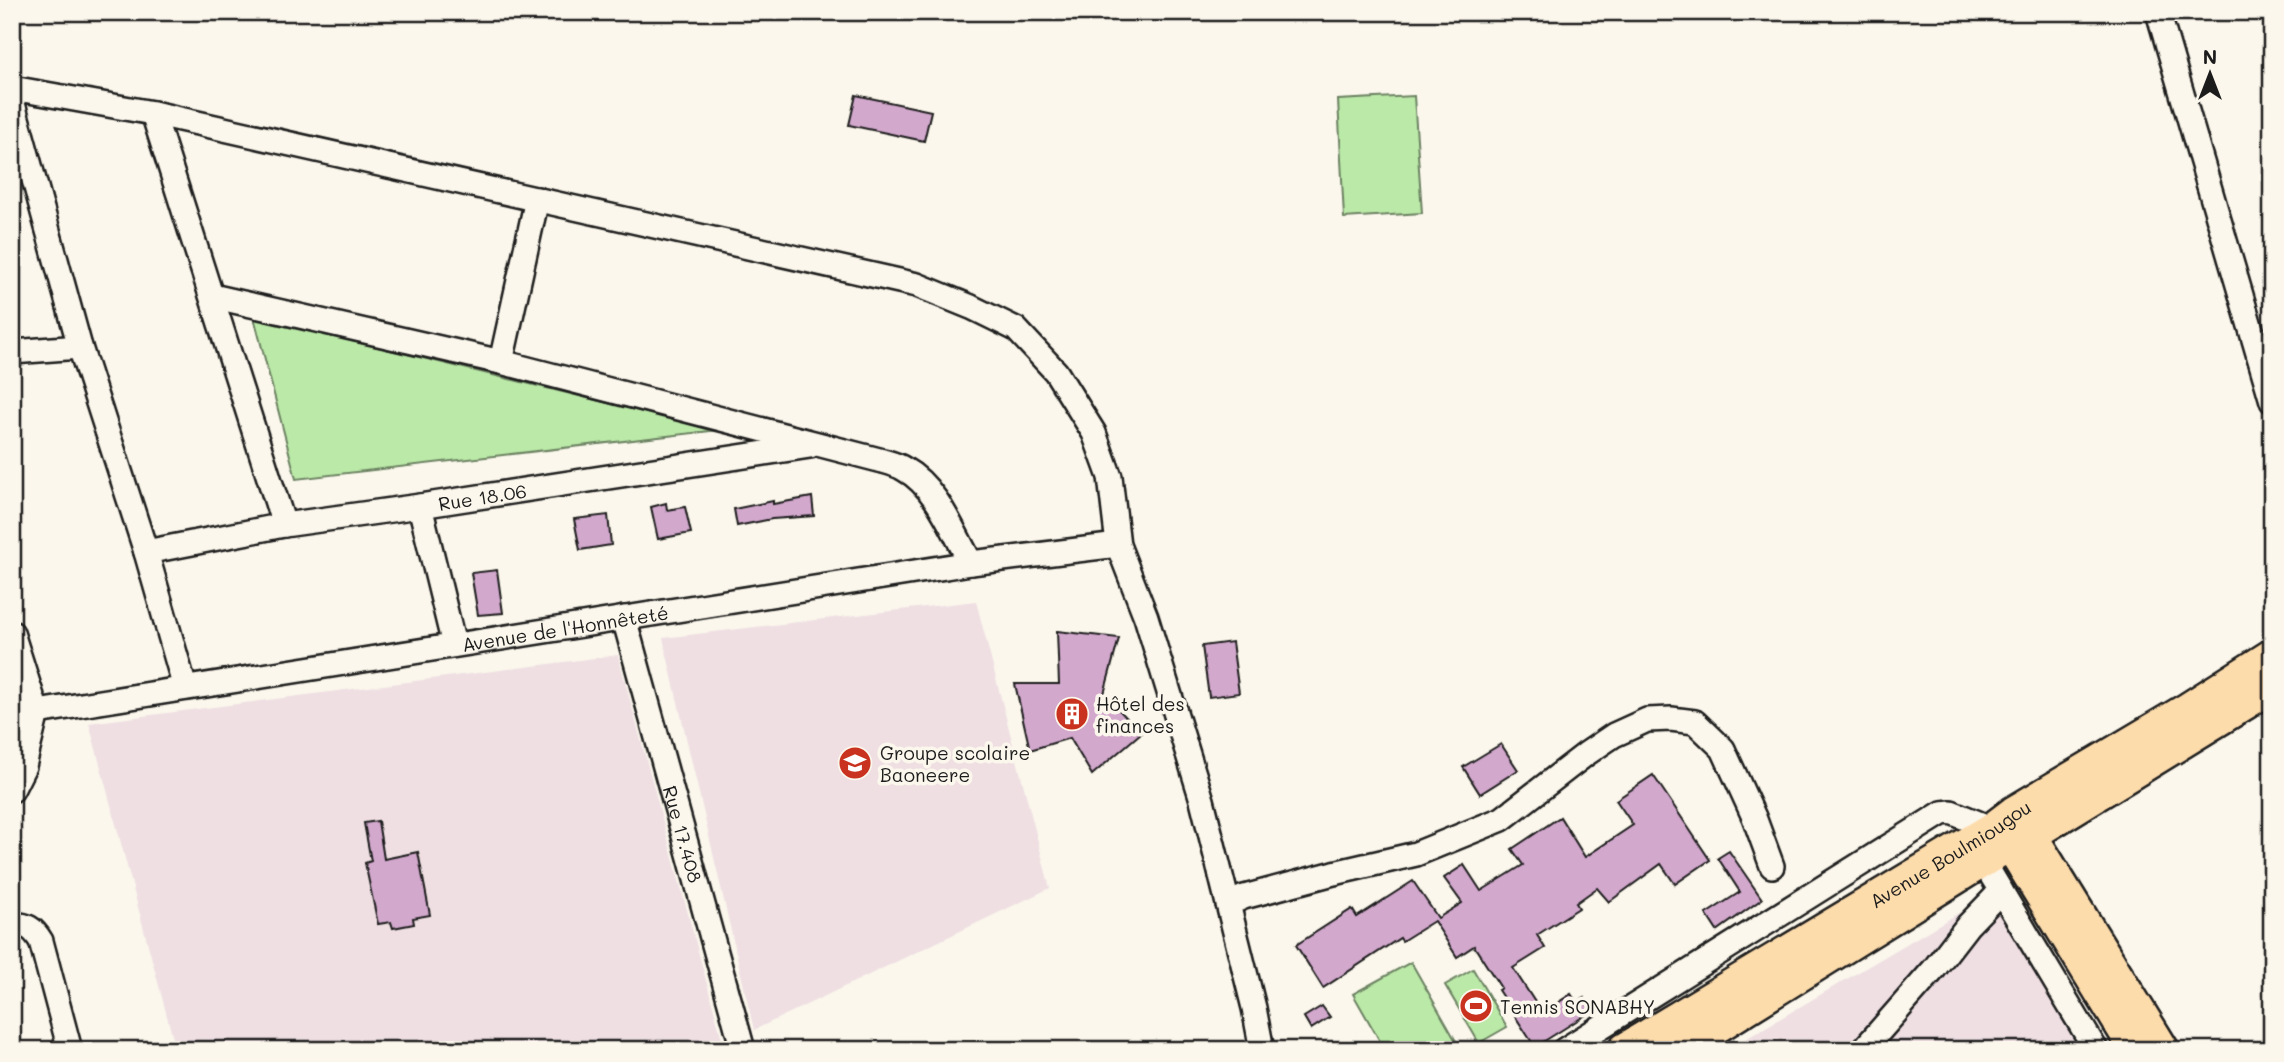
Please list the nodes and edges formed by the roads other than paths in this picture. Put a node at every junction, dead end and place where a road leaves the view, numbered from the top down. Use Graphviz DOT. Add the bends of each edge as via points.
graph roads {
  1 [pos="2158,12"];
  2 [pos="12,88"];
  3 [pos="12,100"];
  4 [pos="153,113"];
  5 [pos="537,200"];
  6 [pos="212,296"];
  7 [pos="80,347"];
  8 [pos="12,352"];
  9 [pos="501,362"];
  10 [pos="2272,401"];
  11 [pos="821,444"];
  12 [pos="420,506"];
  13 [pos="284,525"];
  14 [pos="1118,545"];
  15 [pos="146,552"];
  16 [pos="971,563"];
  17 [pos="624,618"];
  18 [pos="12,633"];
  19 [pos="454,646"];
  20 [pos="2272,656"];
  21 [pos="2272,686"];
  22 [pos="185,688"];
  23 [pos="37,712"];
  24 [pos="12,716"];
  25 [pos="12,790"];
  26 [pos="2006,836"];
  27 [pos="1772,866"];
  28 [pos="2001,891"];
  29 [pos="1228,904"];
  30 [pos="12,925"];
  31 [pos="2154,1049"];
  32 [pos="70,1050"];
  33 [pos="743,1050"];
  34 [pos="1262,1050"];
  35 [pos="1564,1050"];
  36 [pos="1626,1050"];
  37 [pos="1678,1050"];
  38 [pos="1863,1050"];
  39 [pos="2096,1050"];
  1 -- 10 [label="street"];
  2 -- 4 [label="street"];
  3 -- 7 [label="street"];
  4 -- 5 [label="street"];
  4 -- 6 [label="street"];
  5 -- 9 [label="street"];
  5 -- 14 [label="street" via="917,285 1016,329 1056,372 1094,433 1110,477"];
  6 -- 9 [label="street"];
  6 -- 13 [label="street"];
  7 -- 8 [label="street"];
  7 -- 15 [label="street"];
  9 -- 11 [label="street"];
  11 -- 12 [label="street, Rue 18.06"];
  11 -- 16 [label="street" via="904,468 923,483"];
  12 -- 13 [label="street, Rue 18.06"];
  12 -- 19 [label="street"];
  13 -- 15 [label="street, Rue 18.06"];
  14 -- 16 [label="street, Avenue de l'Honnêteté"];
  14 -- 29 [label="street" via="1146,617 1202,800"];
  15 -- 22 [label="street"];
  16 -- 17 [label="street, Avenue de l'Honnêteté"];
  17 -- 19 [label="street, Avenue de l'Honnêteté"];
  17 -- 33 [label="street, Rue 17.408"];
  18 -- 23 [label="street"];
  19 -- 22 [label="street, Avenue de l'Honnêteté"];
  20 -- 26 [label="highway, Avenue Boulmiougou"];
  21 -- 26 [label="highway, Avenue Boulmiougou"];
  22 -- 23 [label="street, Avenue de l'Honnêteté"];
  23 -- 24 [label="street, Avenue de l'Honnêteté"];
  23 -- 25 [label="street" via="24,766"];
  26 -- 28 [label="street"];
  26 -- 31 [label="main road"];
  26 -- 35 [label="street" via="1951,812 1942,813"];
  26 -- 36 [label="highway, Avenue Boulmiougou"];
  26 -- 37 [label="highway, Avenue Boulmiougou"];
  27 -- 29 [label="street" via="1723,750 1695,722 1647,720 1614,735 1502,819 1416,854"];
  28 -- 38 [label="street"];
  28 -- 39 [label="street"];
  29 -- 34 [label="street"];
  30 -- 32 [label="street" via="33,929 41,940"];
}
